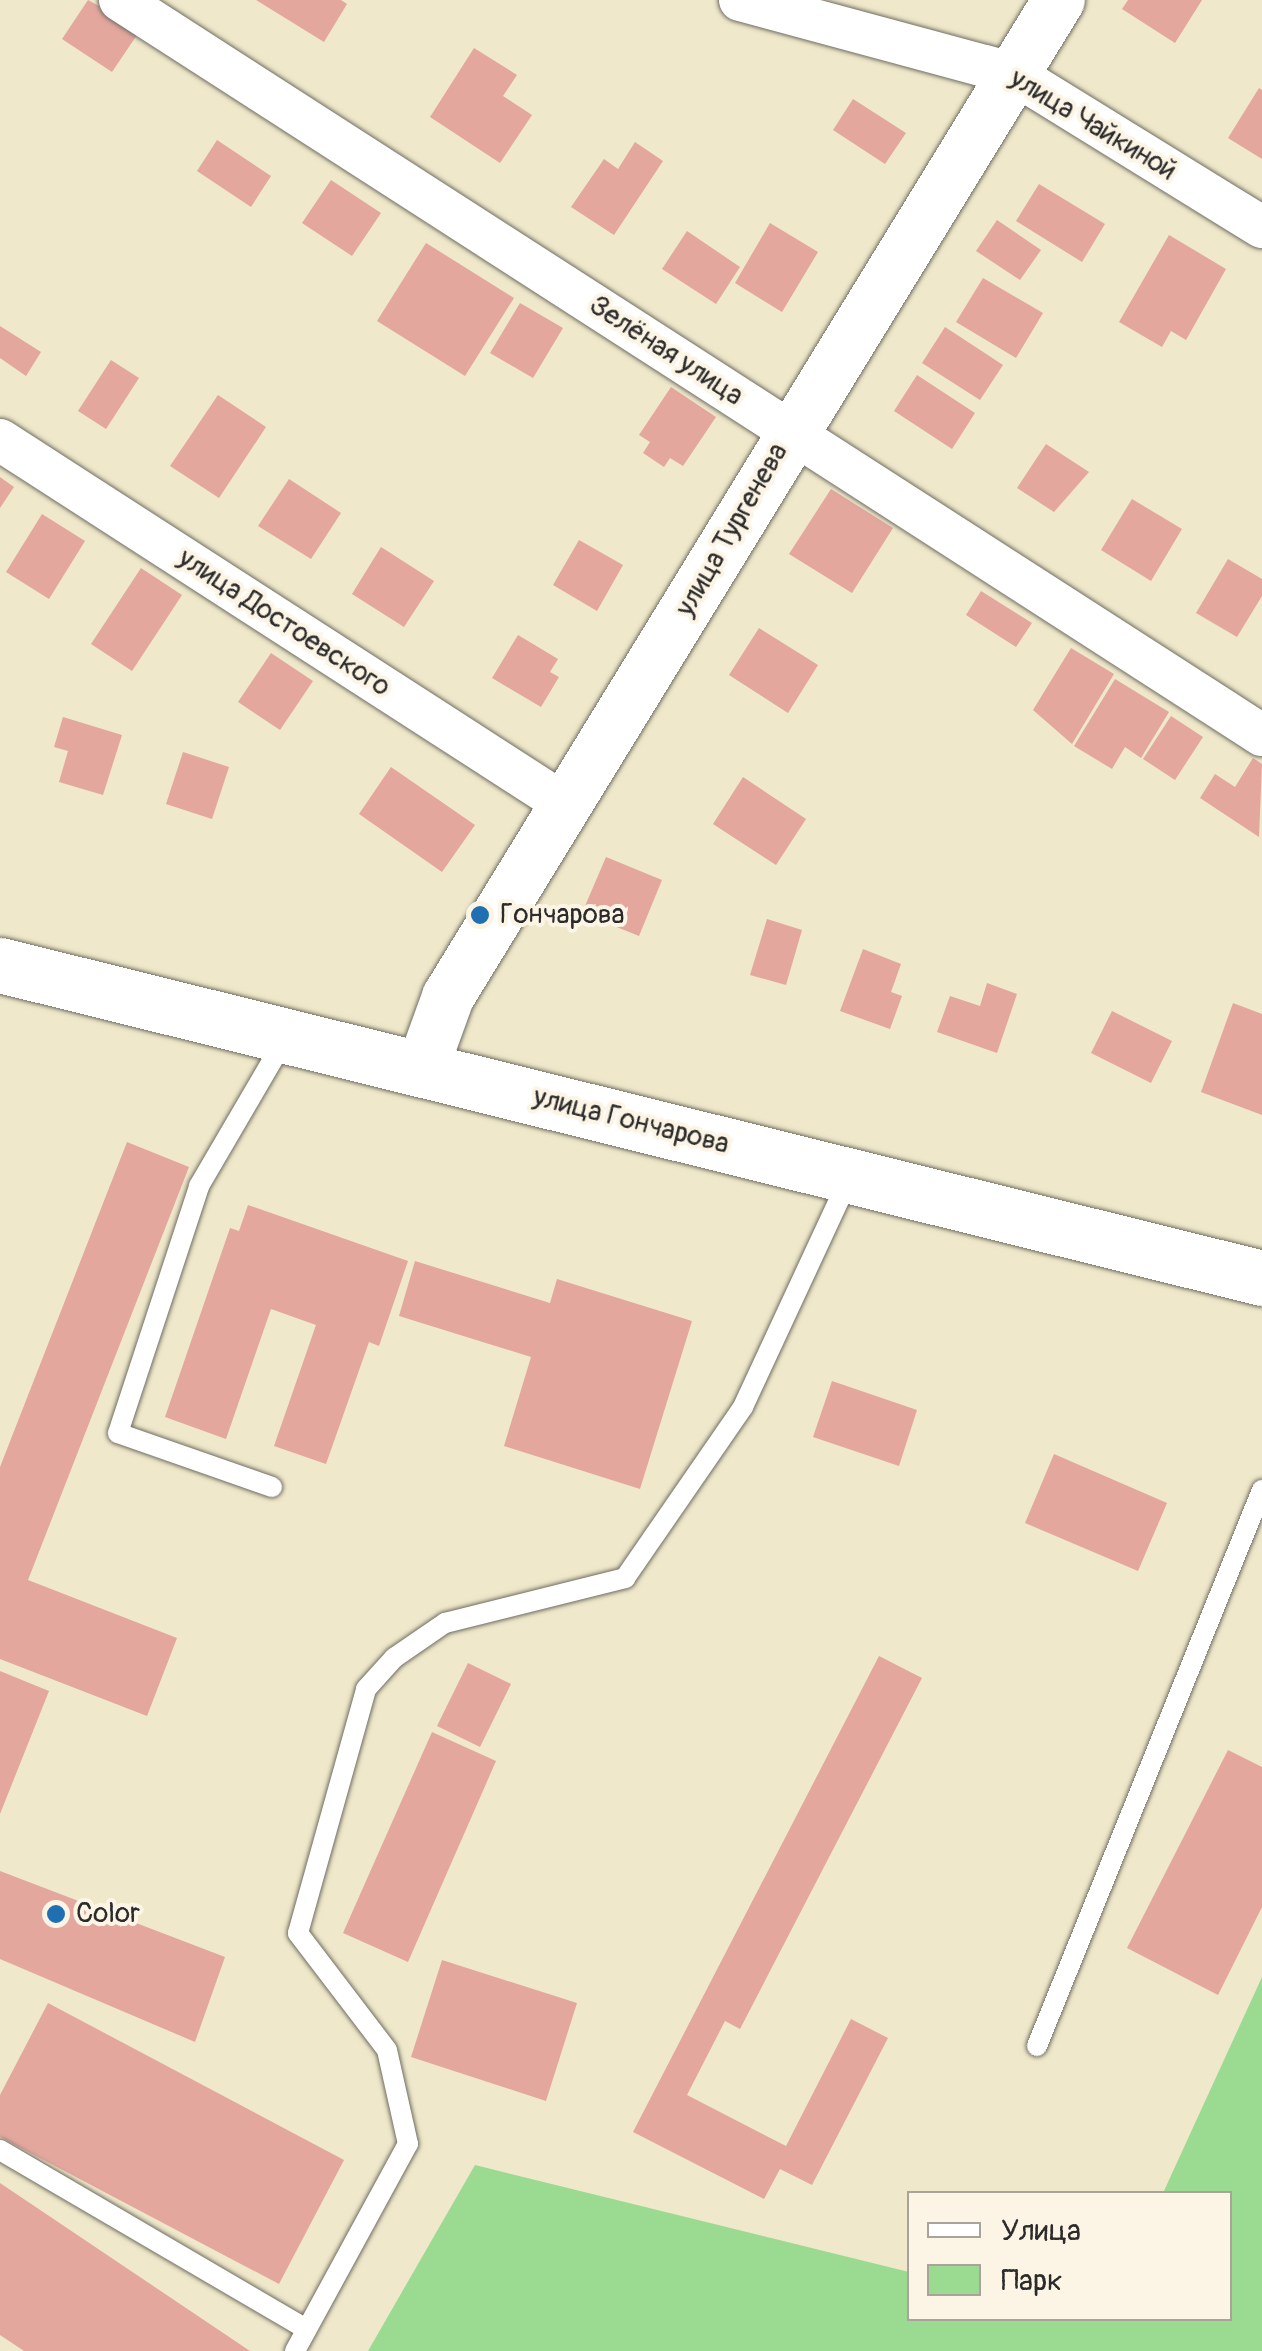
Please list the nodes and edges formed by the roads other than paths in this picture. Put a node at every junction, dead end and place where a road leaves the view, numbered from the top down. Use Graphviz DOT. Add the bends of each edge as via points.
graph roads {
  1 [pos="120,0"];
  2 [pos="740,0"];
  3 [pos="1059,0"];
  4 [pos="1014,74"];
  5 [pos="1262,228"];
  6 [pos="790,431"];
  7 [pos="0,440"];
  8 [pos="1262,735"];
  9 [pos="569,807"];
  10 [pos="0,964"];
  11 [pos="287,1036"];
  12 [pos="422,1069"];
  13 [pos="851,1176"];
  14 [pos="1262,1278"];
  15 [pos="272,1487"];
  16 [pos="1262,1490"];
  17 [pos="1037,2046"];
  18 [pos="0,2150"];
  19 [pos="306,2329"];
  20 [pos="295,2351"];
  1 -- 6 [label="street, Зелёная улица"];
  2 -- 4 [label="street, улица Чайкиной"];
  3 -- 4 [label="street, улица Тургенева"];
  4 -- 5 [label="street, улица Чайкиной"];
  4 -- 6 [label="street, улица Тургенева"];
  6 -- 8 [label="street, Зелёная улица"];
  6 -- 9 [label="street, улица Тургенева"];
  7 -- 9 [label="street, улица Достоевского"];
  9 -- 12 [label="street, улица Тургенева" via="448,997"];
  10 -- 11 [label="main road, улица Гончарова"];
  11 -- 12 [label="main road, улица Гончарова"];
  11 -- 15 [label="lane" via="200,1186 118,1433"];
  12 -- 13 [label="main road, улица Гончарова"];
  13 -- 14 [label="main road, улица Гончарова"];
  13 -- 19 [label="lane" via="743,1407 624,1578 446,1623 394,1658 366,1689 298,1933 387,2050 408,2144"];
  16 -- 17 [label="lane"];
  18 -- 19 [label="lane"];
  19 -- 20 [label="lane"];
}
